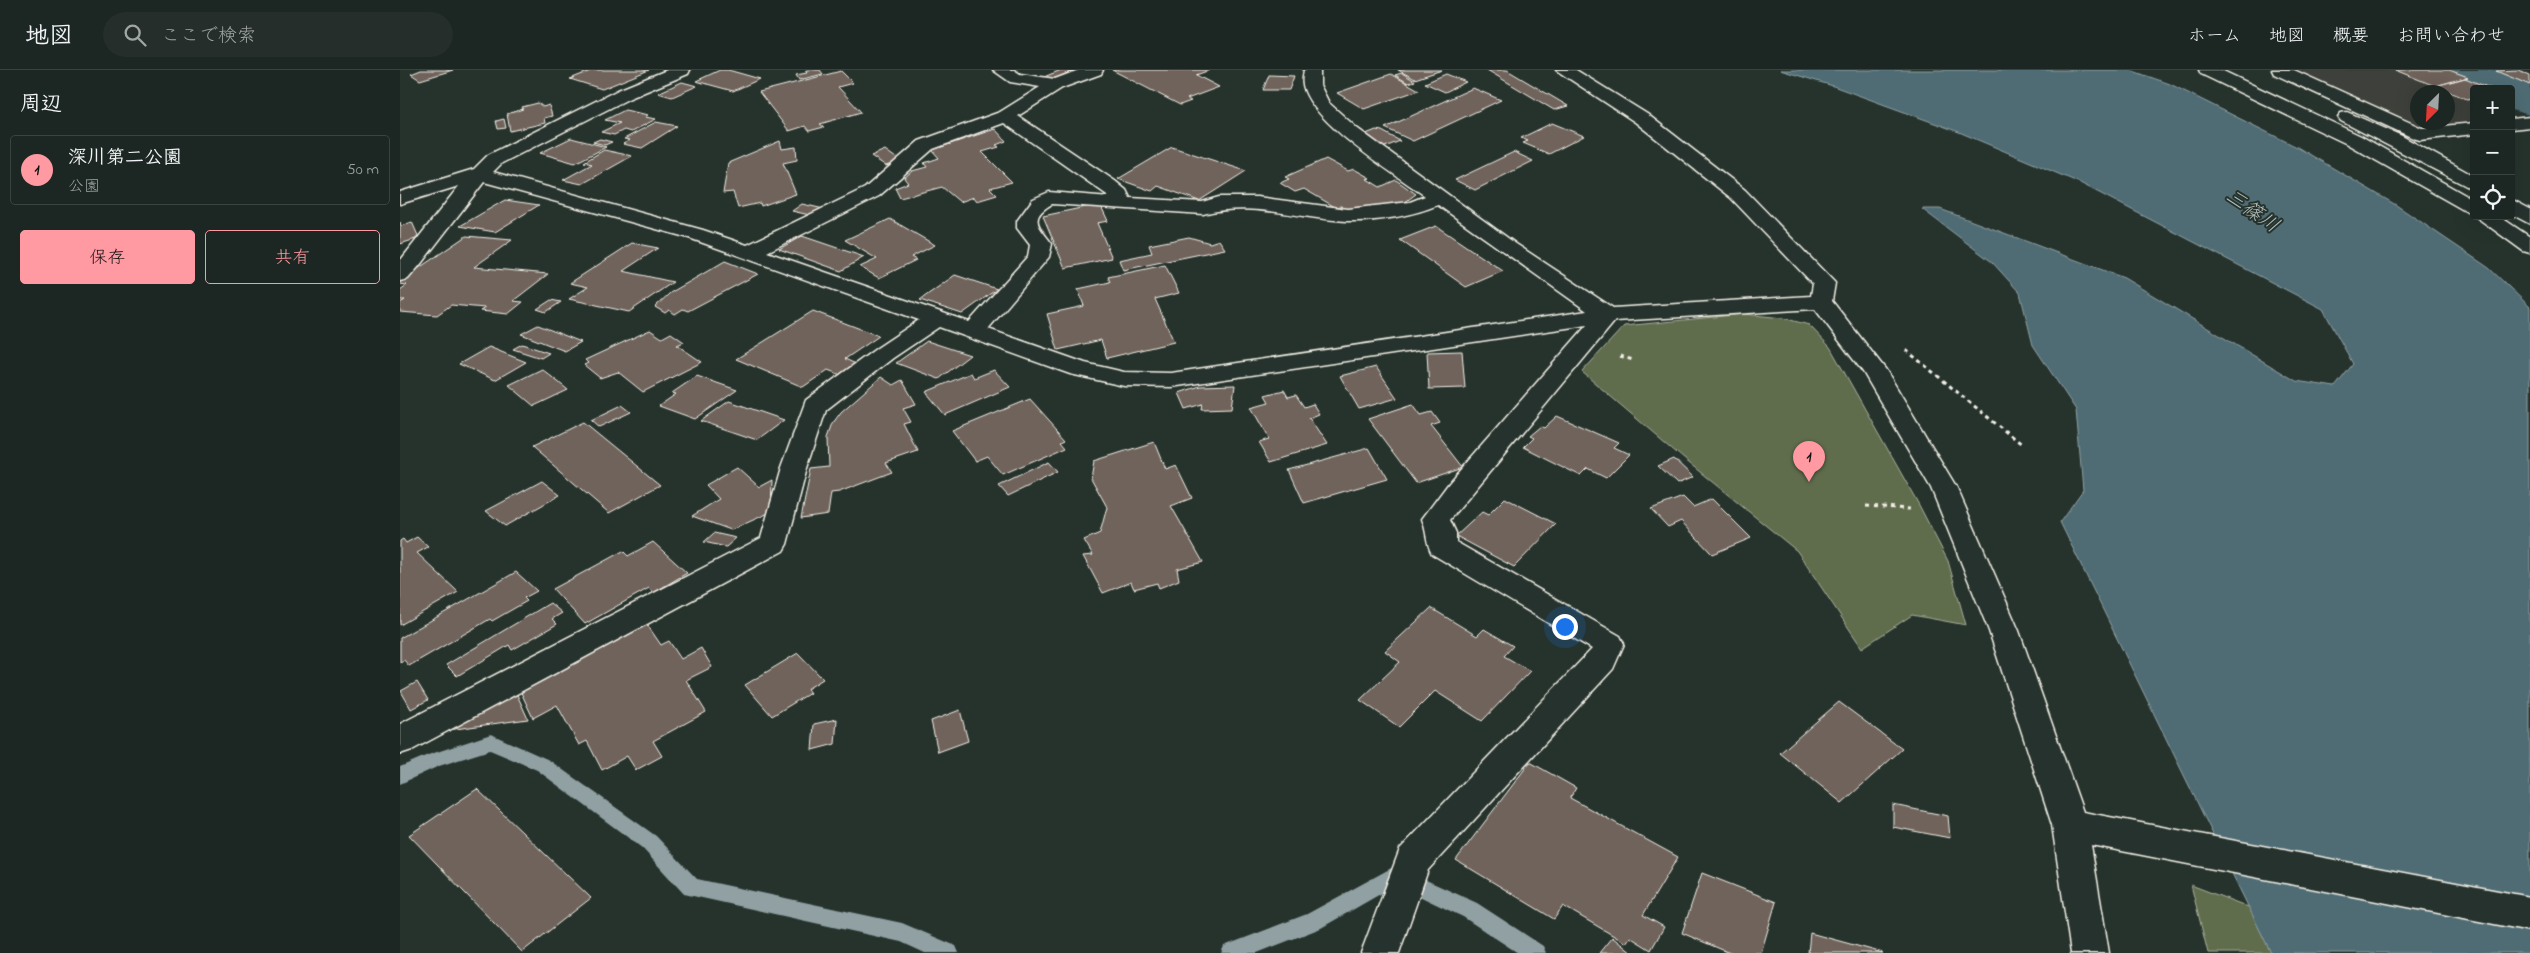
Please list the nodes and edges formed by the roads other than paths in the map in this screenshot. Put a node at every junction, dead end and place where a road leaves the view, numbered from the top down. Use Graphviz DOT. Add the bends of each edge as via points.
graph roads {
  1 [pos="682,70"];
  2 [pos="1001,70"];
  3 [pos="1095,70"];
  4 [pos="1312,70"];
  5 [pos="1564,70"];
  6 [pos="2207,70"];
  7 [pos="2246,70"];
  8 [pos="2280,70"];
  9 [pos="1056,84"];
  10 [pos="1006,116"];
  11 [pos="2530,122"];
  12 [pos="2515,124"];
  13 [pos="2470,128"];
  14 [pos="478,174"];
  15 [pos="2470,182"];
  16 [pos="400,198"];
  17 [pos="1438,198"];
  18 [pos="1122,202"];
  19 [pos="2470,206"];
  20 [pos="2515,208"];
  21 [pos="2530,218"];
  22 [pos="2491,220"];
  23 [pos="2530,247"];
  24 [pos="749,252"];
  25 [pos="400,274"];
  26 [pos="1821,302"];
  27 [pos="1608,315"];
  28 [pos="938,318"];
  29 [pos="974,331"];
  30 [pos="400,740"];
  31 [pos="2070,825"];
  32 [pos="2530,914"];
  33 [pos="1380,953"];
  34 [pos="2090,953"];
  1 -- 14 [label="street" via="624,94 495,158"];
  2 -- 9 [label="street" via="1016,78"];
  3 -- 9 [label="street"];
  4 -- 17 [label="street" via="1311,85 1322,106 1351,133"];
  5 -- 26 [label="street" via="1641,118 1738,194 1824,283"];
  6 -- 19 [label="street" via="2354,140"];
  7 -- 15 [label="street" via="2395,140"];
  8 -- 13 [label="street" via="2420,134"];
  9 -- 10 [label="street"];
  10 -- 18 [label="street" via="1108,185 1119,194"];
  10 -- 24 [label="street" via="926,145 872,192"];
  11 -- 12 [label="street"];
  14 -- 16 [label="street"];
  14 -- 24 [label="street" via="696,234"];
  14 -- 25 [label="street" via="421,252"];
  17 -- 18 [label="street" via="1414,208 1348,215 1257,203 1219,203 1203,208"];
  17 -- 27 [label="street"];
  18 -- 29 [label="street" via="1049,198 1040,203 1027,221 1027,228 1041,244 1038,257"];
  20 -- 21 [label="street"];
  22 -- 23 [label="street"];
  24 -- 28 [label="street"];
  26 -- 27 [label="street"];
  26 -- 31 [label="street" via="1874,370 1944,488 2004,631"];
  27 -- 29 [label="street" via="1171,380 1124,379 1079,369"];
  27 -- 33 [label="street" via="1436,519 1442,533 1442,547 1609,644 1602,660 1413,861"];
  28 -- 29 [label="street"];
  28 -- 30 [label="street" via="815,406 773,544"];
  31 -- 32 [label="street"];
  31 -- 34 [label="street"];
}
